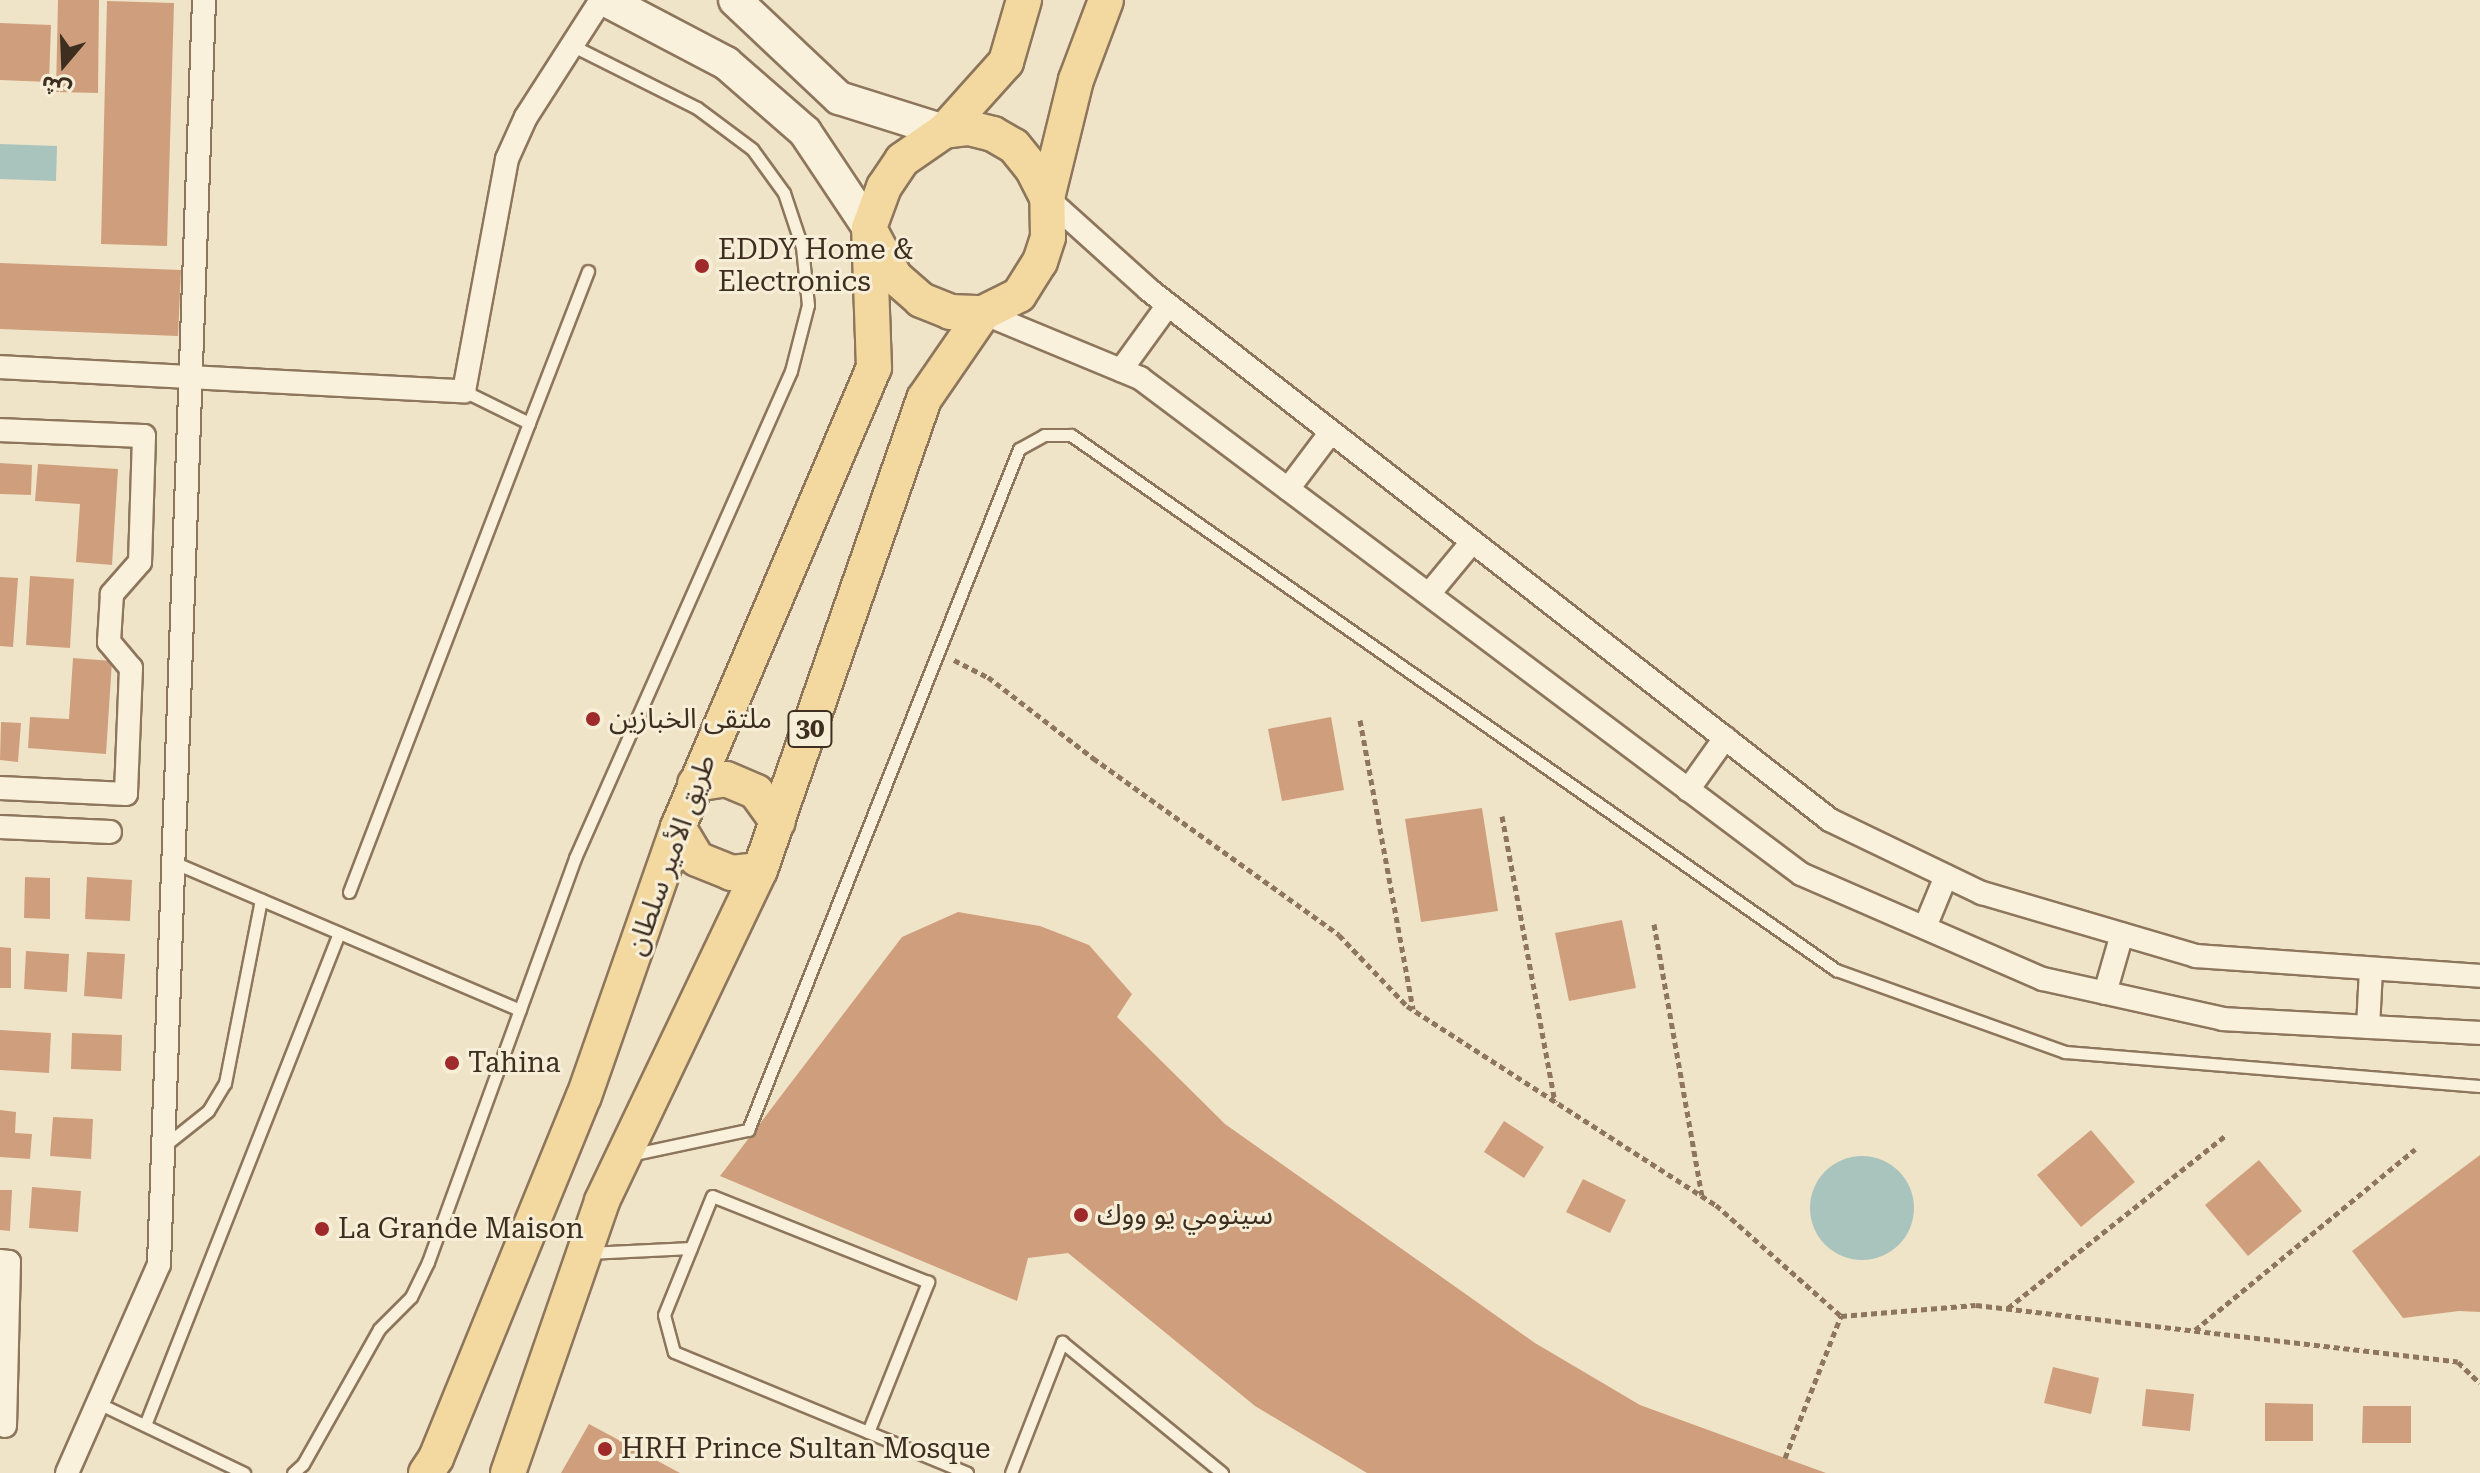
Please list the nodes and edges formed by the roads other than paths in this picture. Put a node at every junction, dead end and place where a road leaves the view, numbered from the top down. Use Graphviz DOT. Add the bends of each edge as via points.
graph roads {
  1 [pos="204,0"];
  2 [pos="603,0"];
  3 [pos="735,0"];
  4 [pos="1024,0"];
  5 [pos="1106,0"];
  6 [pos="573,46"];
  7 [pos="944,131"];
  8 [pos="1047,198"];
  9 [pos="869,228"];
  10 [pos="588,271"];
  11 [pos="1168,305"];
  12 [pos="983,313"];
  13 [pos="0,367"];
  14 [pos="1121,370"];
  15 [pos="191,377"];
  16 [pos="464,391"];
  17 [pos="529,423"];
  18 [pos="0,430"];
  19 [pos="1331,432"];
  20 [pos="1288,489"];
  21 [pos="1472,542"];
  22 [pos="1429,594"];
  23 [pos="1725,738"];
  24 [pos="695,784"];
  25 [pos="0,788"];
  26 [pos="1688,790"];
  27 [pos="778,822"];
  28 [pos="0,827"];
  29 [pos="678,827"];
  30 [pos="110,832"];
  31 [pos="173,862"];
  32 [pos="760,870"];
  33 [pos="1946,876"];
  34 [pos="349,892"];
  35 [pos="261,900"];
  36 [pos="1925,927"];
  37 [pos="339,933"];
  38 [pos="2122,934"];
  39 [pos="2371,969"];
  40 [pos="2480,976"];
  41 [pos="2105,993"];
  42 [pos="520,1010"];
  43 [pos="2368,1027"];
  44 [pos="2480,1033"];
  45 [pos="2480,1086"];
  46 [pos="163,1147"];
  47 [pos="623,1157"];
  48 [pos="691,1248"];
  49 [pos="584,1253"];
  50 [pos="0,1261"];
  51 [pos="98,1403"];
  52 [pos="145,1425"];
  53 [pos="5,1426"];
  54 [pos="868,1432"];
  55 [pos="67,1473"];
  56 [pos="244,1473"];
  57 [pos="293,1473"];
  58 [pos="426,1473"];
  59 [pos="508,1473"];
  60 [pos="967,1473"];
  61 [pos="1011,1473"];
  62 [pos="1222,1473"];
  1 -- 15 [label="street"];
  2 -- 6 [label="street"];
  2 -- 9 [label="street" via="726,63 805,132"];
  3 -- 7 [label="street" via="839,98"];
  4 -- 7 [label="main road, طريق الأمير سلطان" via="1006,62"];
  5 -- 8 [label="main road, 30" via="1076,80"];
  6 -- 16 [label="street" via="526,117 507,159"];
  6 -- 42 [label="lane" via="697,108 752,149 784,193 802,247 808,305 791,371 575,858"];
  7 -- 8 [label="main road" via="969,128 1014,146"];
  7 -- 9 [label="main road, طريق الأمير سلطان" via="902,160 884,187"];
  8 -- 11 [label="street"];
  8 -- 12 [label="main road, 30" via="1048,237 1040,262 1019,295"];
  9 -- 12 [label="main road" via="895,277 921,300 950,312"];
  9 -- 24 [label="main road, طريق الأمير سلطان" via="874,368"];
  10 -- 17 [label="lane"];
  11 -- 14 [label="street"];
  11 -- 19 [label="street"];
  12 -- 14 [label="street"];
  12 -- 27 [label="main road, 30" via="924,399"];
  13 -- 15 [label="street"];
  14 -- 20 [label="street" via="1140,378"];
  15 -- 16 [label="street"];
  15 -- 31 [label="street"];
  16 -- 17 [label="lane"];
  17 -- 34 [label="lane"];
  18 -- 25 [label="street" via="144,436 140,562 112,594 109,642 131,668 126,794"];
  19 -- 20 [label="street"];
  19 -- 21 [label="street"];
  20 -- 22 [label="street"];
  21 -- 22 [label="street"];
  21 -- 23 [label="street"];
  22 -- 26 [label="street"];
  23 -- 26 [label="street"];
  23 -- 33 [label="street" via="1830,820"];
  24 -- 27 [label="main road" via="726,779 756,792"];
  24 -- 29 [label="main road, طريق الأمير سلطان"];
  26 -- 36 [label="street" via="1801,874"];
  27 -- 32 [label="main road, 30"];
  28 -- 30 [label="street"];
  29 -- 32 [label="main road" via="697,859 731,873"];
  29 -- 58 [label="main road, طريق الأمير سلطان" via="584,1096"];
  31 -- 35 [label="lane"];
  31 -- 46 [label="street"];
  32 -- 47 [label="main road, 30"];
  33 -- 36 [label="street"];
  33 -- 38 [label="street" via="1982,893"];
  35 -- 37 [label="lane"];
  35 -- 46 [label="lane" via="225,1083 208,1111"];
  36 -- 41 [label="street" via="2043,979"];
  37 -- 42 [label="lane"];
  37 -- 52 [label="lane"];
  38 -- 39 [label="street" via="2196,956"];
  38 -- 41 [label="street"];
  39 -- 40 [label="street"];
  39 -- 43 [label="street"];
  41 -- 43 [label="street" via="2223,1019"];
  42 -- 57 [label="lane" via="417,1285 379,1329"];
  43 -- 44 [label="street"];
  45 -- 47 [label="lane" via="2065,1052 1836,970 1071,435 1044,435 1019,449 748,1130"];
  46 -- 51 [label="street" via="159,1264"];
  47 -- 49 [label="main road, 30"];
  48 -- 49 [label="lane"];
  48 -- 54 [label="lane" via="664,1315 674,1352"];
  48 -- 54 [label="lane" via="712,1196 928,1282"];
  49 -- 59 [label="main road, 30"];
  50 -- 53 [label="street" via="9,1262"];
  51 -- 52 [label="lane"];
  51 -- 55 [label="street"];
  52 -- 56 [label="lane"];
  54 -- 60 [label="lane"];
  61 -- 62 [label="lane" via="1062,1342"];
}
